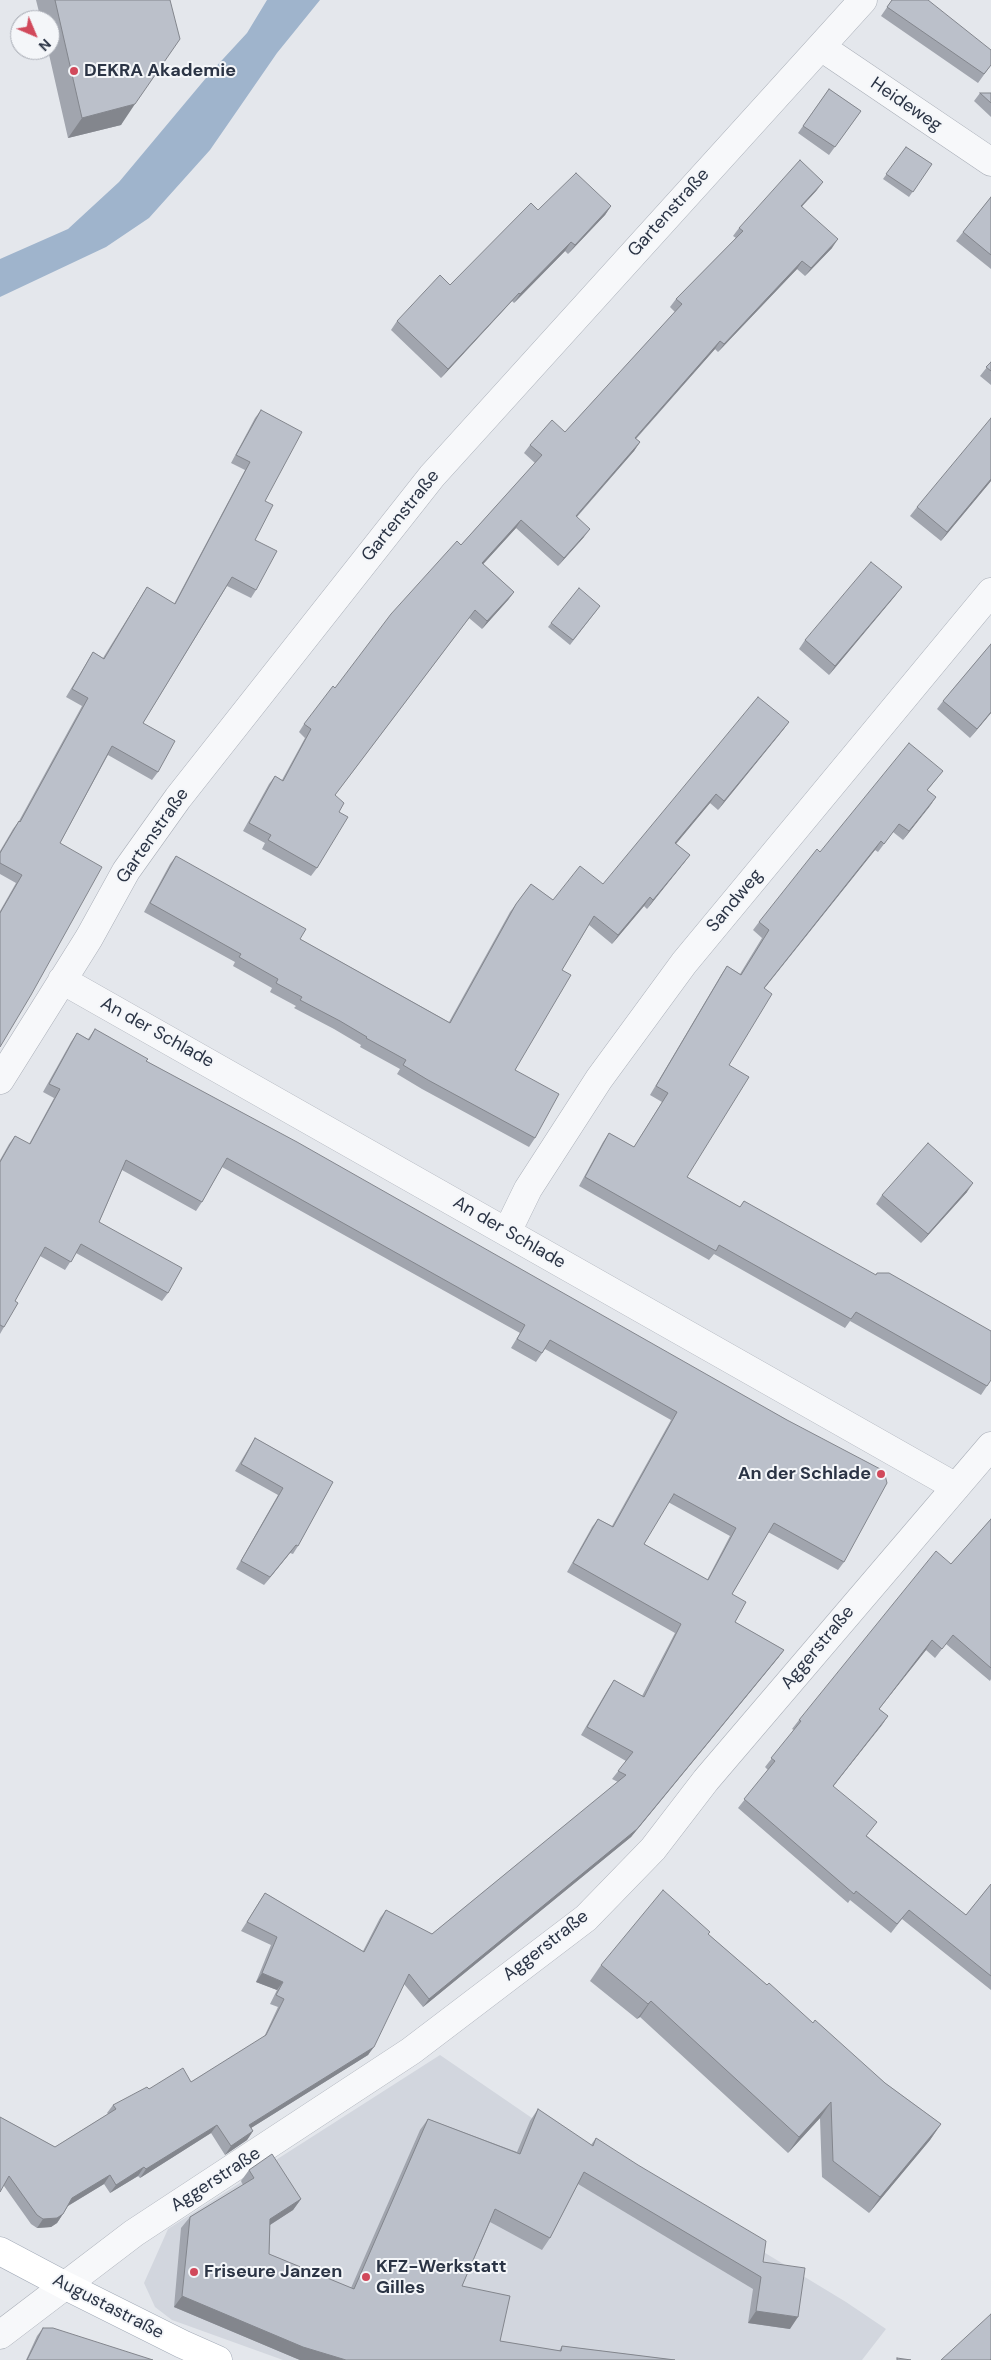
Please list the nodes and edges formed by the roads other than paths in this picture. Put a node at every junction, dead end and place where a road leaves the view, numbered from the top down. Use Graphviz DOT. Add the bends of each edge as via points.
graph roads {
  1 [pos="863,0"];
  2 [pos="820,47"];
  3 [pos="991,162"];
  4 [pos="991,592"];
  5 [pos="62,980"];
  6 [pos="0,1080"];
  7 [pos="507,1232"];
  8 [pos="991,1446"];
  9 [pos="956,1487"];
  10 [pos="0,2251"];
  11 [pos="66,2286"];
  12 [pos="0,2335"];
  13 [pos="218,2360"];
  1 -- 2 [label="street, Gartenstraße"];
  2 -- 3 [label="street, Heideweg"];
  2 -- 5 [label="street, Gartenstraße" via="432,476 162,821 126,871"];
  4 -- 7 [label="street, Sandweg" via="684,962 600,1079 528,1189"];
  5 -- 6 [label="street, Gartenstraße"];
  5 -- 7 [label="street, An der Schlade"];
  7 -- 9 [label="street, An der Schlade"];
  8 -- 9 [label="street, Aggerstraße"];
  9 -- 11 [label="street, Aggerstraße" via="706,1780 653,1849 586,1918 411,2051 134,2233"];
  10 -- 11 [label="main road, Augustastraße"];
  11 -- 12 [label="street, Aggerstraße"];
  11 -- 13 [label="main road, Augustastraße"];
}
